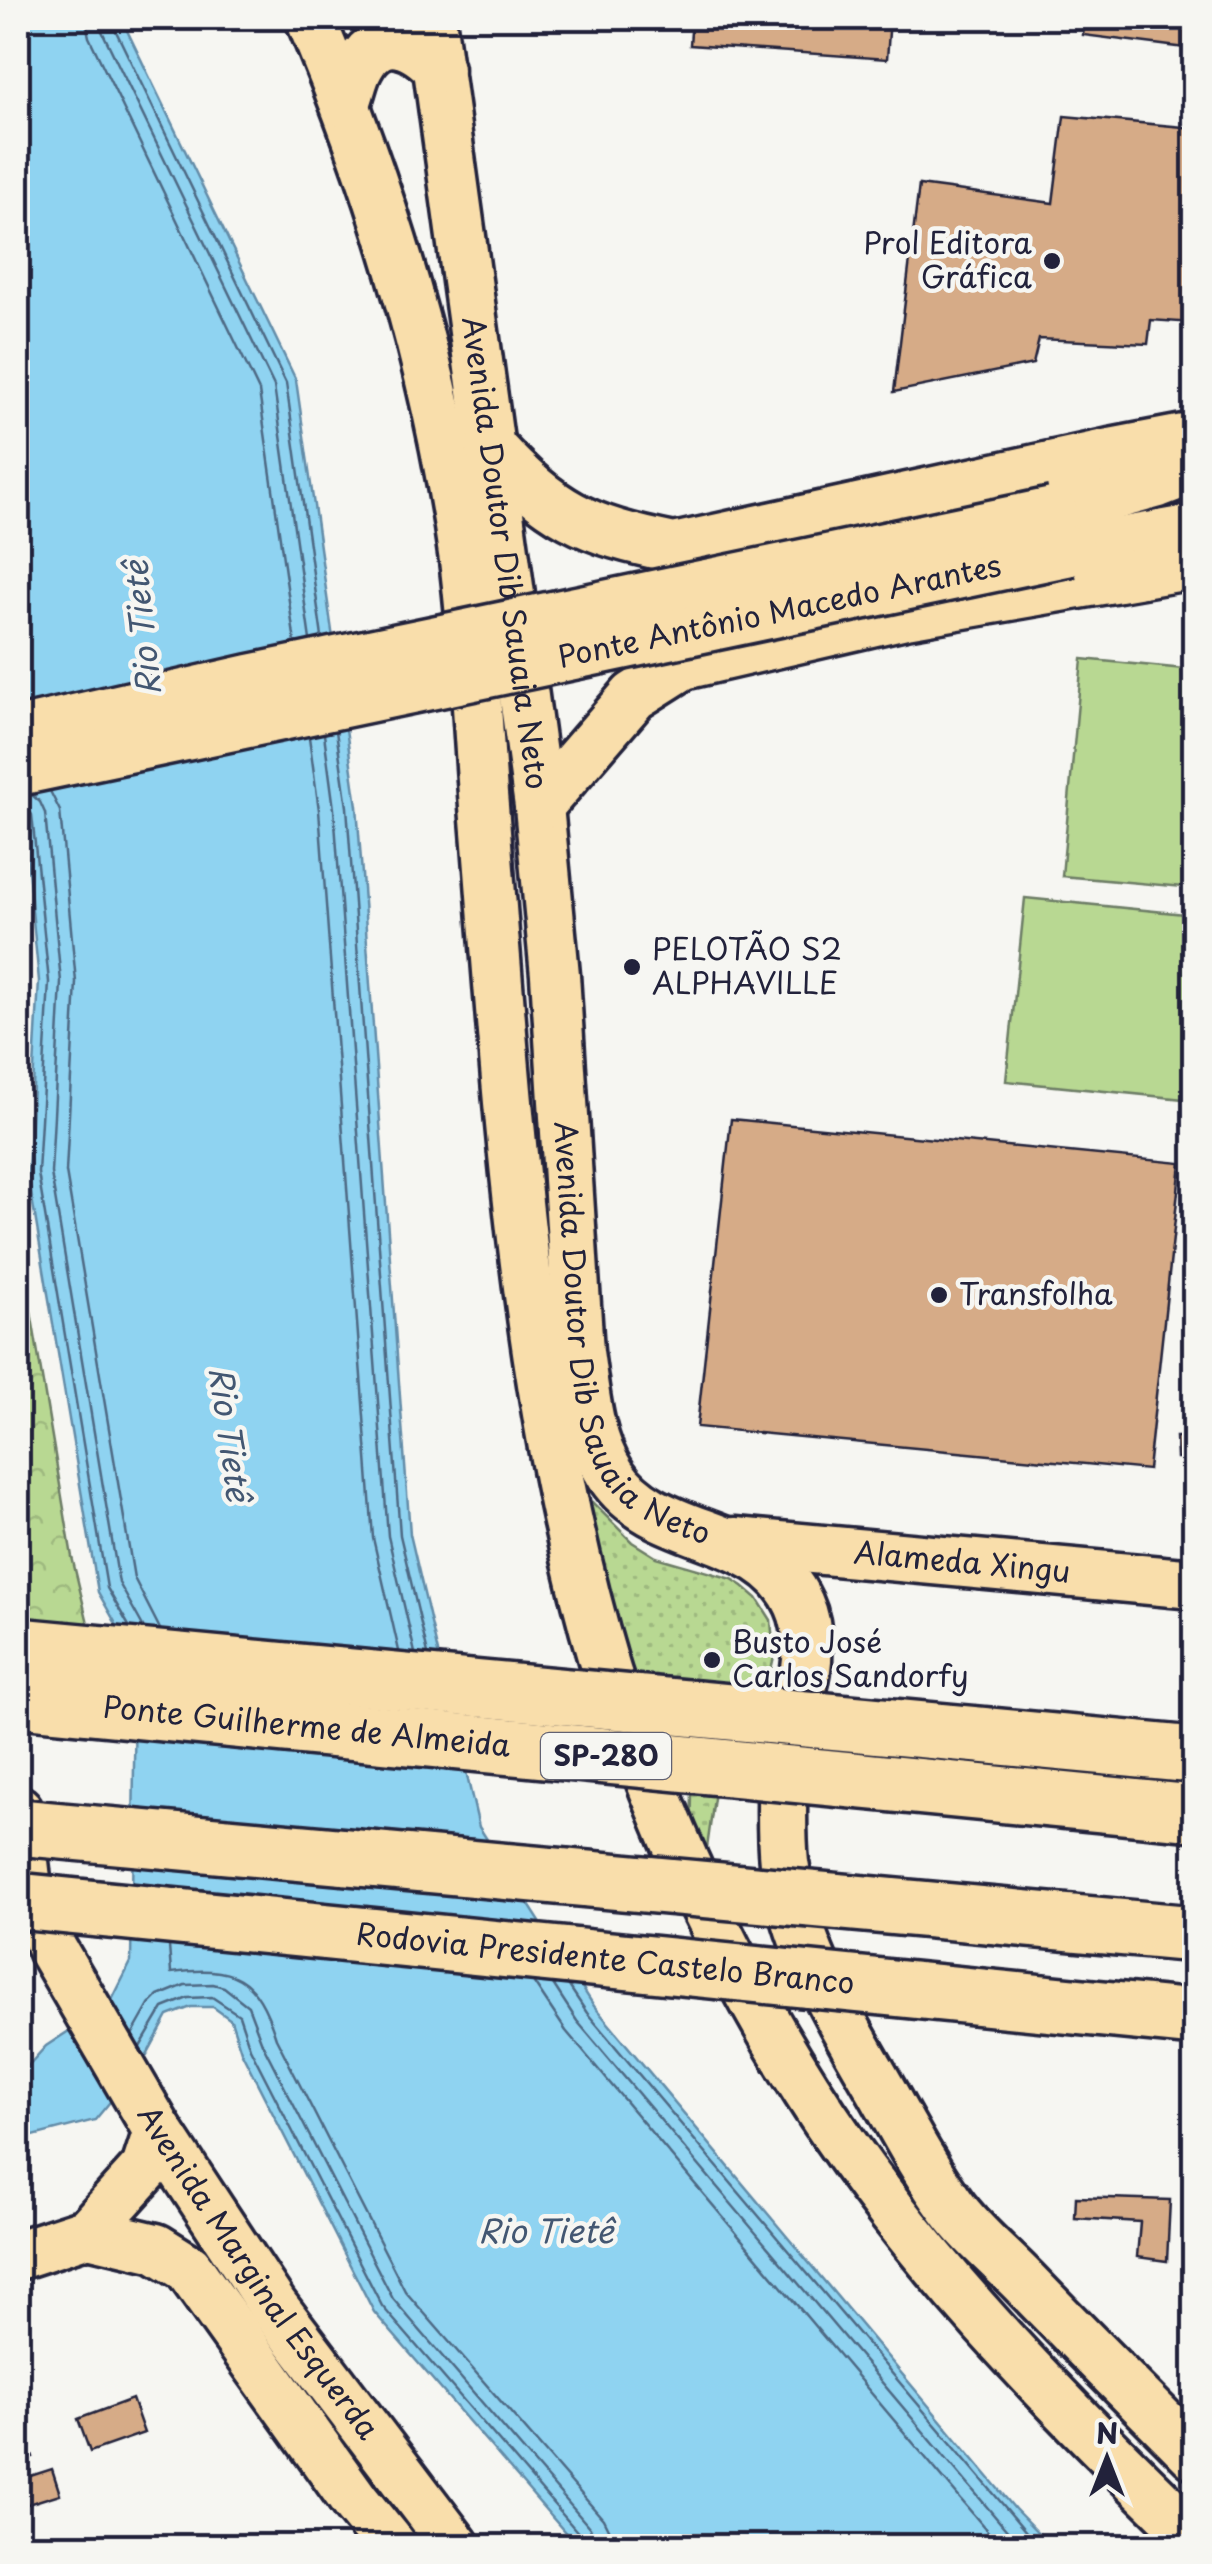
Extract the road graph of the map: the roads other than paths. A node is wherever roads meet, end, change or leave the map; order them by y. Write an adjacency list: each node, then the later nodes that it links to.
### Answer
1 (310, 18): 4 (main road, Avenida Doutor Dib Sauaia Neto)
2 (431, 18): 3 (main road, Avenida Doutor Dib Sauaia Neto)
3 (439, 68): 4 (main road); 6 (main road, Avenida Doutor Dib Sauaia Neto)
4 (346, 104): 21 (main road, Avenida Doutor Dib Sauaia Neto)
5 (1194, 438): 10 (main road)
6 (490, 446): 10 (main road); 15 (main road, Avenida Doutor Dib Sauaia Neto)
7 (1194, 469): 9 (main road)
8 (1194, 529): 9 (main road)
9 (1062, 532): 13 (main road, Ponte Antônio Macedo Arantes, bridge); 14 (main road, Ponte Antônio Macedo Arantes, bridge)
10 (674, 548): 12 (main road)
11 (1194, 564): 12 (main road)
12 (683, 665): 15 (main road)
13 (18, 732)
14 (18, 771)
15 (539, 806): 16 (main road, Avenida Doutor Dib Sauaia Neto)
16 (728, 1542): 17 (main road, Alameda Xingu); 20 (main road, Avenida Doutor Dib Sauaia Neto)
17 (1194, 1584)
18 (18, 1646): 22 (highway, bridge)
19 (18, 1699): 24 (highway, Ponte Guilherme de Almeida / SP-280, bridge)
20 (788, 1719): 21 (main road); 32 (main road, Avenida Doutor Dib Sauaia Neto)
21 (627, 1720): 33 (main road)
22 (1194, 1756)
23 (18, 1810): 29 (main road, Avenida Marginal Esquerda)
24 (1194, 1813)
25 (18, 1827): 27 (highway, bridge)
26 (18, 1901): 28 (highway, Rodovia Presidente Castelo Branco, bridge)
27 (1194, 1934)
28 (1194, 2018)
29 (153, 2123): 30 (main road); 35 (main road, Avenida Marginal Esquerda)
30 (88, 2232): 31 (main road); 34 (main road, Avenida Marginal Esquerda)
31 (18, 2255)
32 (1194, 2454)
33 (1194, 2536)
34 (392, 2546)
35 (455, 2546)

